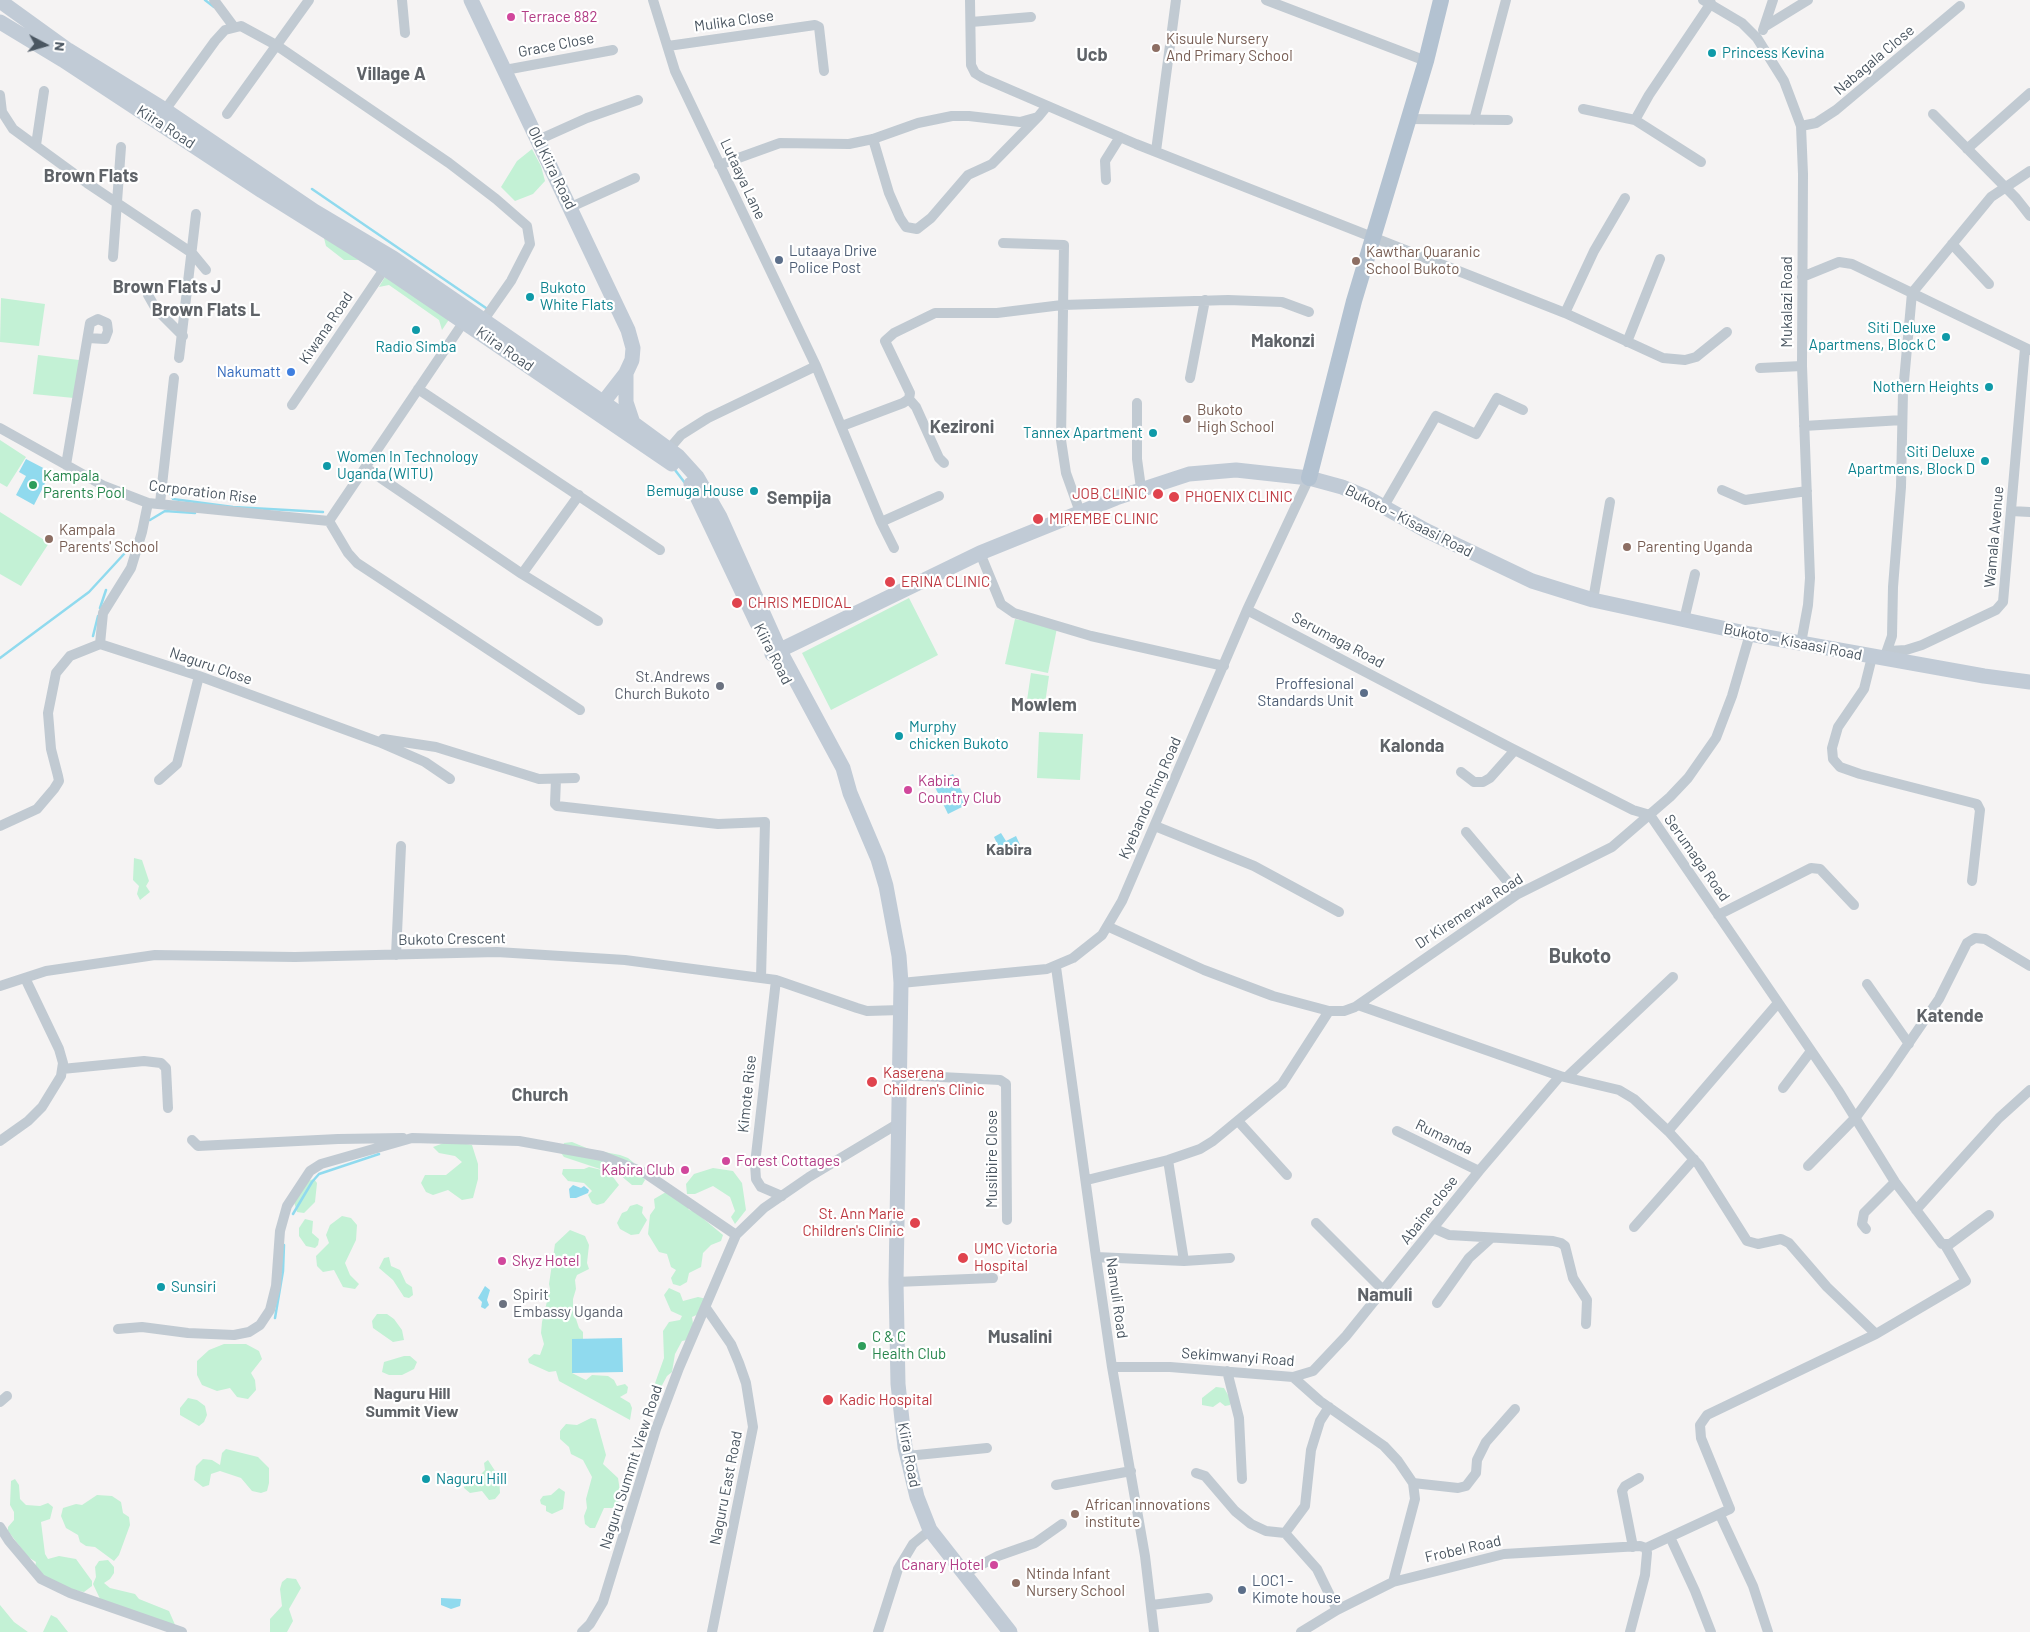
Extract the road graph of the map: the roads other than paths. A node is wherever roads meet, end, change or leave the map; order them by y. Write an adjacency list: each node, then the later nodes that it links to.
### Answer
1 (214, 0): 19 (street)
2 (309, 0): 23 (street)
3 (402, 0): 21 (street)
4 (471, 0): 27 (main road, Old Kiira Road)
5 (653, 0): 24 (street, Lutaaya Lane)
6 (970, 0): 18 (street)
7 (1176, 0): 50 (street)
8 (1266, 0): 26 (street)
9 (1441, 0): 26 (main road)
10 (1506, 0): 40 (street)
11 (1773, 0): 20 (street)
12 (1808, 0): 20 (street)
13 (0, 1): 35 (main road, Kiira Road)
14 (1707, 2): 22 (street, Mukalazi Road); 42 (street)
15 (1960, 6): 43 (street, Nabagala Close)
16 (1031, 17): 18 (street)
17 (0, 22): 68 (main road, Kiira Road)
18 (971, 22): 33 (street)
19 (234, 27): 23 (street); 35 (street)
20 (1764, 27): 22 (street)
21 (405, 33)
22 (1758, 38): 43 (street, Mukalazi Road)
23 (276, 45): 36 (street); 78 (street)
24 (668, 46): 28 (street, Mulika Close); 52 (street, Lutaaya Lane)
25 (613, 50): 27 (street, Grace Close)
26 (1426, 61): 39 (main road)
27 (505, 70): 46 (main road, Old Kiira Road)
28 (824, 72)
29 (44, 91): 47 (street)
30 (2030, 93): 49 (street)
31 (0, 95): 47 (street)
32 (638, 100): 46 (street)
33 (1047, 106): 38 (street); 44 (street)
34 (1583, 109): 42 (street)
35 (165, 110): 78 (main road, Kiira Road)
36 (227, 114)
37 (1933, 114): 49 (street)
38 (1038, 117): 45 (street); 45 (street)
39 (1408, 119): 40 (street); 62 (main road)
40 (1474, 120): 41 (street)
41 (1508, 120)
42 (1635, 120): 51 (street)
43 (1801, 126): 70 (street, Mukalazi Road)
44 (1120, 137): 50 (street); 55 (street)
45 (874, 139): 52 (street)
46 (538, 140): 59 (main road, Old Kiira Road)
47 (36, 145): 58 (street)
48 (121, 147): 58 (street)
49 (1967, 149): 56 (street)
50 (1156, 151): 62 (street)
51 (1701, 162)
52 (719, 165): 86 (street, Lutaaya Lane)
53 (2030, 171): 56 (street)
54 (635, 178): 59 (street)
55 (1106, 180)
56 (2005, 189): 61 (street); 64 (street)
57 (1625, 198): 77 (street)
58 (117, 203): 65 (street); 66 (street)
59 (571, 207): 82 (main road, Old Kiira Road)
60 (196, 214): 65 (street)
61 (2030, 216)
62 (1374, 236): 77 (street); 107 (main road)
63 (1003, 242): 75 (street)
64 (1952, 244): 71 (street); 72 (street)
65 (192, 253): 69 (street); 80 (street)
66 (113, 257)
67 (1660, 260): 83 (street)
68 (385, 268): 78 (main road, Kiira Road); 95 (street, Kiwana Road)
69 (206, 270)
70 (1802, 277): 72 (street, Wamala Avenue); 87 (street, Mukalazi Road)
71 (1990, 284)
72 (1912, 292): 84 (street, Wamala Avenue); 98 (street)
73 (148, 295): 80 (street)
74 (1205, 300): 75 (street); 76 (street); 91 (street)
75 (1062, 305): 93 (street); 118 (street)
76 (1309, 312)
77 (1566, 313): 83 (street)
78 (473, 318): 92 (street); 96 (main road, Kiira Road)
79 (1727, 332): 83 (street)
80 (183, 336): 85 (street)
81 (88, 338): 105 (street)
82 (630, 338): 89 (main road, Old Kiira Road); 96 (main road)
83 (1627, 342)
84 (2028, 349): 117 (street, Wamala Avenue)
85 (179, 358)
86 (816, 366): 100 (street, Lutaaya Lane); 103 (street)
87 (1802, 366): 88 (street); 101 (street, Mukalazi Road)
88 (1760, 368)
89 (626, 373): 96 (main road, Old Kiira Road); 99 (main road)
90 (174, 378): 115 (street)
91 (1190, 378)
92 (418, 390): 106 (street); 111 (street)
93 (909, 399): 100 (street); 104 (street)
94 (1137, 403): 108 (street)
95 (292, 405)
96 (596, 405): 99 (main road, Kiira Road); 134 (main road, Kiira Road)
97 (1523, 410): 116 (street)
98 (1902, 420): 101 (street); 135 (street)
99 (633, 423): 103 (main road, Kiira Road)
100 (842, 426): 121 (street, Lutaaya Lane)
101 (1804, 426): 110 (street, Mukalazi Road)
102 (0, 428): 105 (street, Corporation Rise)
103 (669, 449): 134 (main road, Kiira Road)
104 (944, 463)
105 (66, 465): 114 (street, Corporation Rise)
106 (366, 468): 120 (street); 125 (street)
107 (1309, 478): 108 (main road, Bukoto - Kisaasi Road); 116 (main road, Bukoto - Kisaasi Road); 128 (street, Kyebando Ring Road)
108 (1141, 488): 118 (main road, Bukoto - Kisaasi Road)
109 (1722, 490): 110 (street)
110 (1808, 491): 132 (street, Mukalazi Road)
111 (579, 495): 123 (street); 125 (street)
112 (939, 496): 121 (street)
113 (1610, 502): 127 (street)
114 (148, 503): 115 (street, Corporation Rise); 133 (street)
115 (160, 503): 120 (street, Corporation Rise)
116 (1384, 506): 127 (main road, Bukoto - Kisaasi Road)
117 (2011, 511): 119 (street); 135 (street, Wamala Avenue)
118 (1080, 512): 124 (main road, Bukoto - Kisaasi Road)
119 (2030, 512)
120 (329, 521): 139 (street)
121 (881, 522): 122 (street, Lutaaya Lane)
122 (894, 548)
123 (660, 550)
124 (980, 553): 134 (main road, Bukoto - Kisaasi Road); 136 (street)
125 (522, 574): 130 (street)
126 (1695, 574): 129 (street)
127 (1593, 600): 129 (main road, Bukoto - Kisaasi Road)
128 (1247, 610): 136 (street, Kyebando Ring Road); 141 (street, Serumaga Road)
129 (1684, 620): 131 (main road, Bukoto - Kisaasi Road)
130 (598, 622)
131 (1750, 634): 132 (main road, Bukoto - Kisaasi Road); 147 (street, Dr Kiremerwa Road)
132 (1801, 643): 135 (main road, Bukoto - Kisaasi Road)
133 (100, 644): 137 (street, Naguru Close); 148 (street)
134 (776, 652): 167 (main road, Kiira Road)
135 (1882, 655): 138 (main road, Bukoto - Kisaasi Road); 152 (street)
136 (1224, 666): 149 (street, Kyebando Ring Road)
137 (200, 676): 140 (street, Naguru Close); 146 (street)
138 (2030, 682)
139 (580, 710)
140 (367, 737): 144 (street, Naguru Close); 145 (street)
141 (1515, 750): 142 (street); 147 (street, Serumaga Road)
142 (1461, 772)
143 (575, 778): 145 (street)
144 (450, 779)
145 (556, 779): 163 (street)
146 (159, 780)
147 (1650, 815): 153 (street, Dr Kiremerwa Road); 156 (street, Serumaga Road)
148 (0, 826)
149 (1155, 826): 155 (street); 157 (street, Kyebando Ring Road)
150 (1466, 832): 153 (street)
151 (400, 846): 158 (street)
152 (1972, 881)
153 (1518, 894): 169 (street, Dr Kiremerwa Road)
154 (1854, 905): 156 (street)
155 (1339, 912)
156 (1718, 915): 168 (street, Serumaga Road)
157 (1109, 927): 160 (street, Kyebando Ring Road); 171 (street)
158 (396, 955): 162 (street, Bukoto Crescent); 163 (street, Bukoto Crescent)
159 (2030, 966): 172 (street)
160 (1056, 967): 167 (street, Kyebando Ring Road); 193 (street, Namuli Road)
161 (1673, 977): 176 (street)
162 (26, 978): 166 (street, Bukoto Crescent); 174 (street)
163 (761, 978): 164 (street, Bukoto Crescent)
164 (776, 980): 170 (street, Bukoto Crescent); 195 (street, Kimote Rise)
165 (1866, 984): 172 (street)
166 (0, 986)
167 (901, 989): 170 (main road, Kiira Road)
168 (1778, 1003): 173 (street, Serumaga Road); 184 (street)
169 (1358, 1005): 171 (street); 176 (street)
170 (902, 1010): 175 (main road, Kiira Road)
171 (1329, 1011): 181 (street)
172 (1909, 1044): 180 (street)
173 (1811, 1051): 177 (street); 180 (street, Serumaga Road)
174 (62, 1069): 179 (street); 187 (street)
175 (901, 1072): 182 (main road, Kiira Road); 198 (street, Musiibire Close)
176 (1564, 1077): 184 (street); 191 (street, Abaine close); 201 (street)
177 (1783, 1088)
178 (2030, 1090): 196 (street)
179 (168, 1108)
180 (1856, 1118): 190 (street); 194 (street, Serumaga Road)
181 (1238, 1121): 189 (street); 192 (street)
182 (899, 1123): 195 (street); 210 (main road, Kiira Road)
183 (1397, 1131): 191 (street, Rumanda)
184 (1668, 1132): 188 (street)
185 (412, 1138): 186 (street); 203 (street); 215 (street)
186 (192, 1140)
187 (0, 1141)
188 (1694, 1159): 200 (street); 216 (street)
189 (1168, 1160): 193 (street); 208 (street)
190 (1808, 1166)
191 (1479, 1171): 201 (street, Abaine close)
192 (1287, 1175)
193 (1087, 1180): 206 (street, Namuli Road)
194 (1894, 1182): 196 (street, Serumaga Road); 202 (street)
195 (782, 1196): 203 (street)
196 (1916, 1210): 205 (street, Serumaga Road)
197 (1989, 1215): 205 (street)
198 (1007, 1220)
199 (1316, 1223): 211 (street)
200 (1634, 1227)
201 (1433, 1228): 204 (street); 211 (street, Abaine close)
202 (1866, 1229)
203 (736, 1235): 213 (street)
204 (1490, 1239): 212 (street); 214 (street)
205 (1945, 1245): 216 (street, Serumaga Road)
206 (1096, 1257): 208 (street); 217 (street, Namuli Road)
207 (1230, 1258): 208 (street)
208 (1184, 1261)
209 (993, 1278): 210 (street)
210 (896, 1282): 223 (main road, Kiira Road)
211 (1384, 1290): 219 (street, Sekimwanyi Road)
212 (1437, 1303)
213 (706, 1308): 245 (street, Naguru Summit View Road); 246 (street, Naguru East Road)
214 (1586, 1324)
215 (118, 1329)
216 (1876, 1334): 230 (street)
217 (1112, 1367): 218 (street, Sekimwanyi Road); 224 (street, Namuli Road)
218 (1227, 1371): 219 (street, Sekimwanyi Road); 227 (street)
219 (1293, 1377): 220 (street)
220 (1324, 1404): 228 (street); 234 (street)
221 (1515, 1409): 228 (street)
222 (987, 1448): 223 (street)
223 (907, 1456): 233 (main road, Kiira Road)
224 (1131, 1471): 229 (street); 241 (street, Namuli Road)
225 (1196, 1473): 234 (street)
226 (1639, 1478): 236 (street)
227 (1242, 1479)
228 (1413, 1483): 239 (street)
229 (1056, 1485)
230 (1720, 1515): 235 (street); 253 (street)
231 (1062, 1524): 238 (street)
232 (0, 1527): 244 (street)
233 (930, 1530): 238 (main road, Kiira Road); 243 (street)
234 (1285, 1534): 242 (street)
235 (1670, 1538): 237 (street); 252 (street)
236 (1633, 1546): 237 (street, Frobel Road); 239 (street, Frobel Road)
237 (1646, 1548): 251 (street)
238 (963, 1574): 248 (main road, Kiira Road)
239 (1393, 1582): 242 (street, Frobel Road)
240 (1208, 1598): 241 (street)
241 (1152, 1605): 249 (street, Namuli Road)
242 (1337, 1610): 250 (street, Frobel Road)
243 (879, 1628): 247 (street)
244 (182, 1632)
245 (582, 1632)
246 (712, 1632)
247 (888, 1632)
248 (1010, 1632)
249 (1154, 1632)
250 (1301, 1632)
251 (1630, 1632)
252 (1711, 1632)
253 (1768, 1632)

